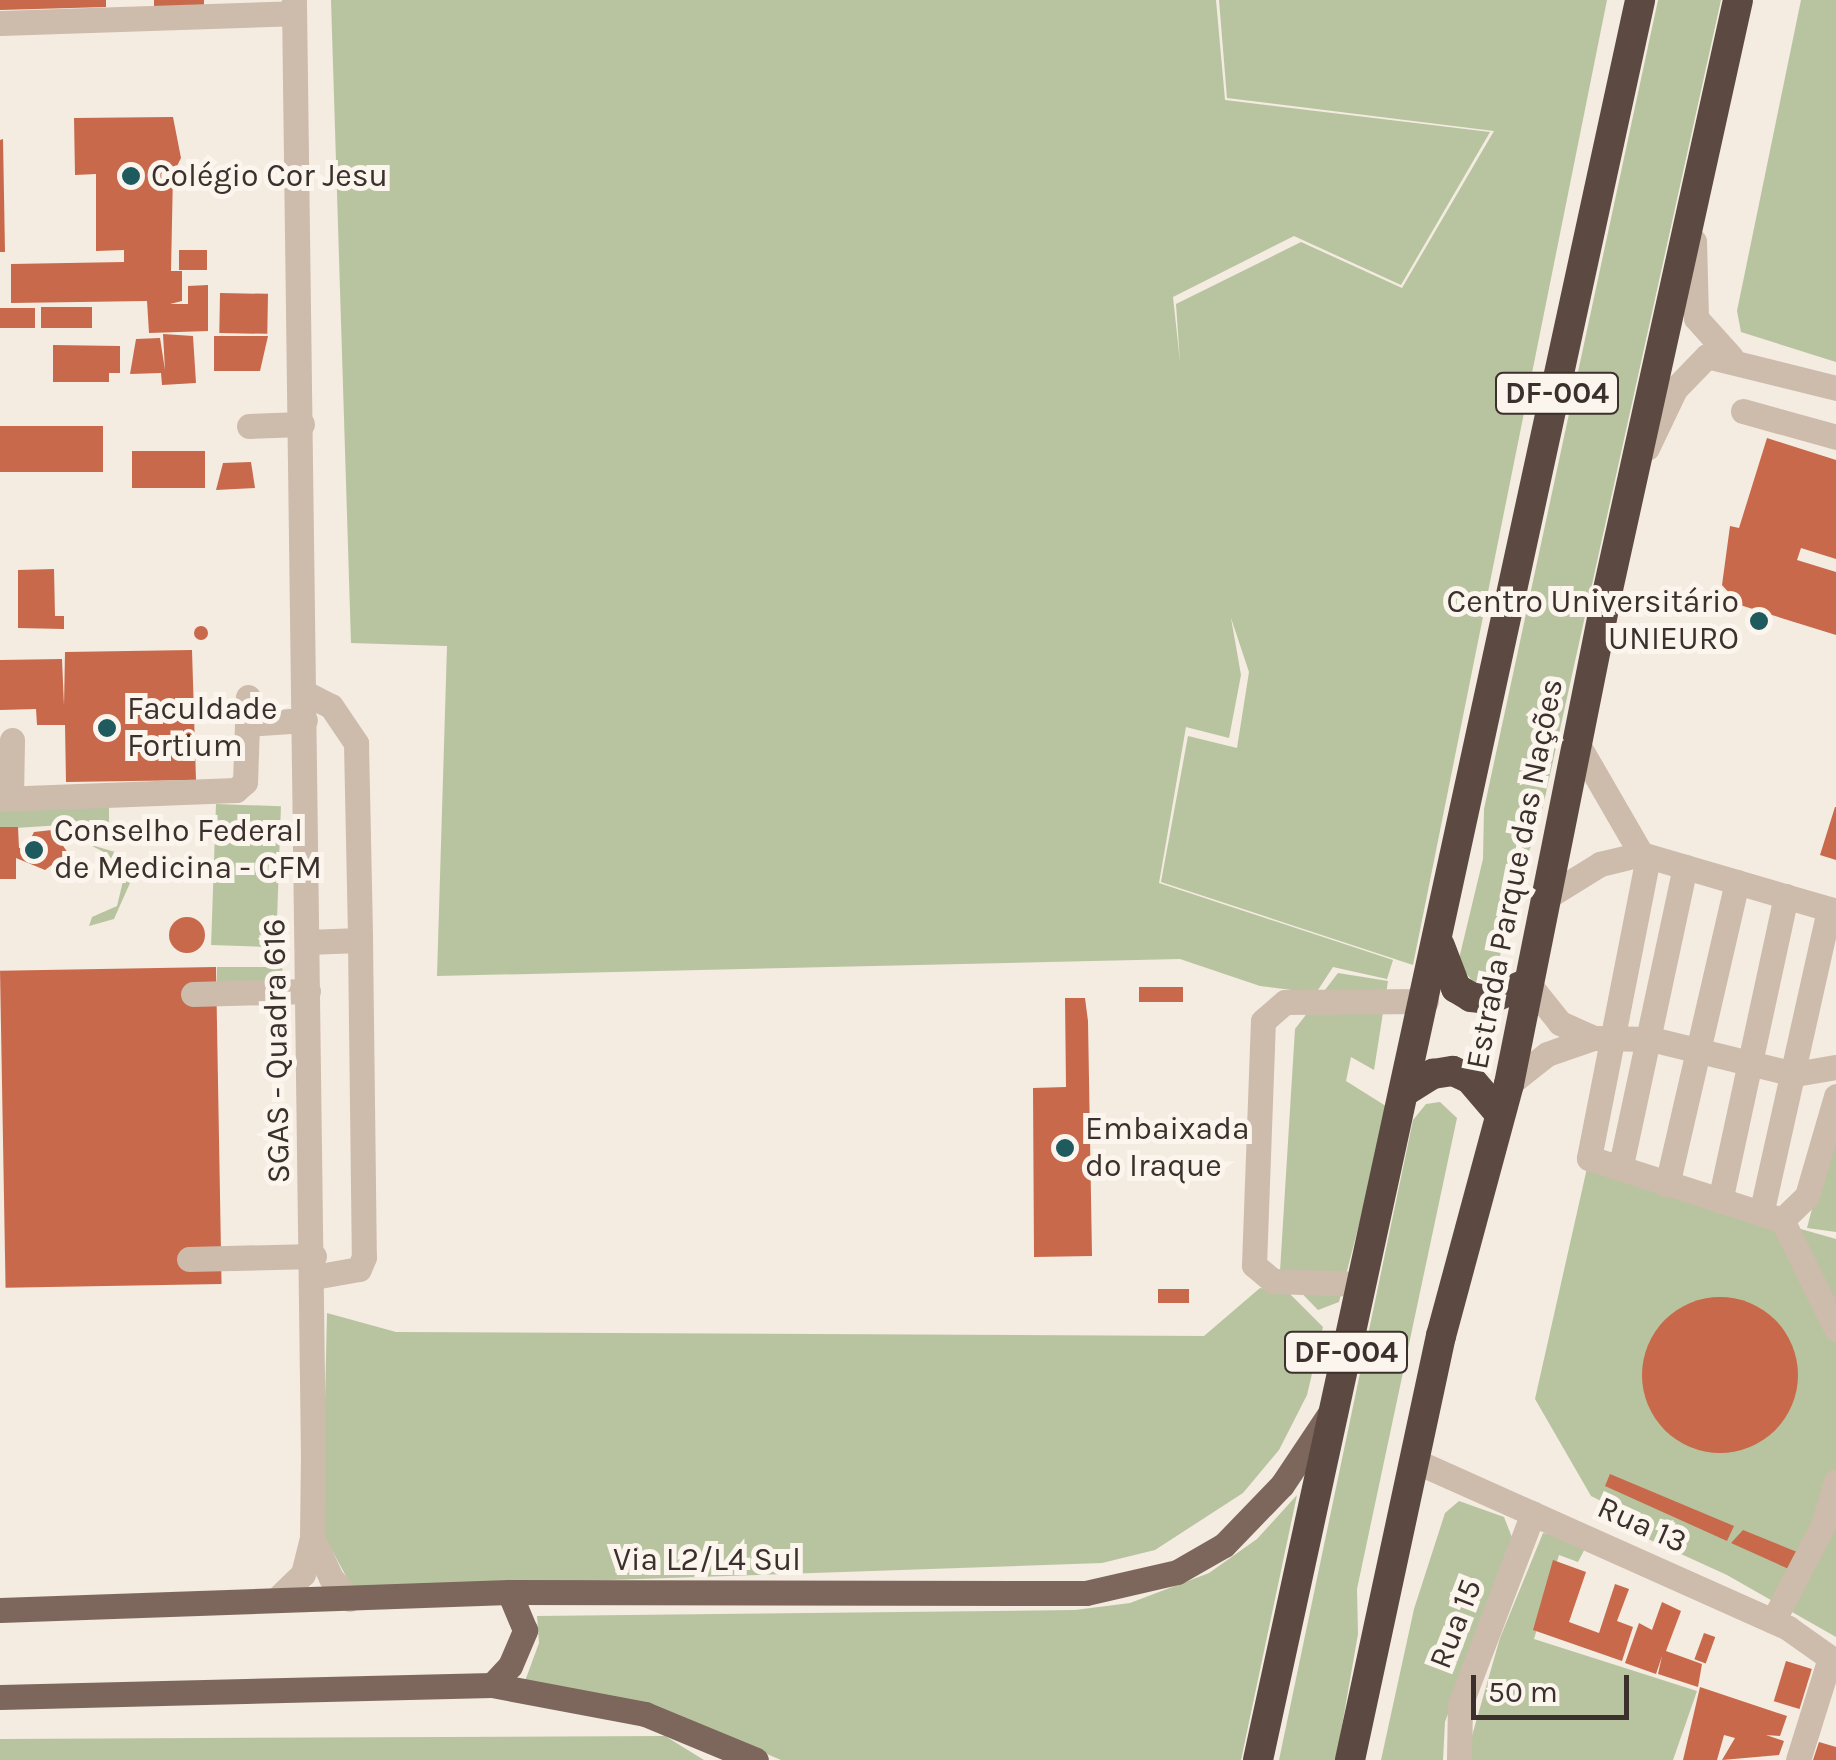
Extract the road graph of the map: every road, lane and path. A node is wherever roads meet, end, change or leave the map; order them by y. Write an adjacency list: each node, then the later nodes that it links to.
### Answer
1 (1640, 0): 28 (highway, Estrada Parque das Nações / DF-004)
2 (1738, 0): 5 (highway, Estrada Parque das Nações / DF-004)
3 (294, 7): 4 (street); 9 (street, SGAS - Quadra 616)
4 (0, 23)
5 (1695, 208): 6 (street); 12 (highway, Estrada Parque das Nações / DF-004)
6 (1731, 357): 7 (street); 12 (street)
7 (1836, 388)
8 (1742, 411): 11 (street)
9 (302, 424): 10 (street); 13 (street, SGAS - Quadra 616)
10 (249, 426)
11 (1836, 437)
12 (1638, 466): 18 (highway, Estrada Parque das Nações / DF-004)
13 (305, 694): 15 (street, SGAS - Quadra 616); 26 (street)
14 (248, 697): 16 (street)
15 (305, 720): 16 (street); 27 (street, SGAS - Quadra 616)
16 (247, 724): 19 (street)
17 (12, 740): 19 (street)
18 (1577, 743): 20 (street); 24 (highway, Estrada Parque das Nações / DF-004)
19 (6, 799)
20 (1645, 856): 21 (street); 24 (street); 33 (street)
21 (1686, 867): 22 (street); 34 (street)
22 (1737, 882): 23 (street); 35 (street)
23 (1786, 896): 25 (street); 36 (street)
24 (1545, 898): 29 (highway, Estrada Parque das Nações / DF-004)
25 (1832, 910): 38 (street)
26 (360, 940): 27 (street); 48 (street)
27 (307, 942): 30 (street, SGAS - Quadra 616)
28 (1440, 946): 29 (highway); 32 (highway, Estrada Parque das Nações / DF-004)
29 (1528, 983): 33 (street); 39 (highway, Estrada Parque das Nações / DF-004)
30 (308, 992): 31 (street); 48 (street, SGAS - Quadra 616)
31 (193, 994)
32 (1426, 1002): 40 (highway, Estrada Parque das Nações / DF-004); 49 (street)
33 (1603, 1038): 34 (street); 39 (street); 43 (street)
34 (1651, 1040): 35 (street); 43 (street)
35 (1697, 1050): 36 (street); 44 (street)
36 (1749, 1063): 38 (street); 45 (street)
37 (1836, 1067): 38 (street)
38 (1795, 1074): 46 (street)
39 (1509, 1084): 42 (highway, Estrada Parque das Nações / DF-004)
40 (1407, 1090): 42 (highway); 49 (highway, Estrada Parque das Nações / DF-004)
41 (1836, 1096): 46 (street)
42 (1500, 1114): 52 (highway, Estrada Parque das Nações / DF-004)
43 (1621, 1165): 44 (street)
44 (1667, 1185): 45 (street)
45 (1720, 1201): 46 (street)
46 (1772, 1217): 50 (street)
47 (189, 1258): 48 (street)
48 (314, 1266): 55 (street, SGAS - Quadra 616)
49 (1361, 1284): 51 (highway, Estrada Parque das Nações / DF-004)
50 (1836, 1329)
51 (1335, 1404): 56 (main road, Via L2/L4 Sul); 65 (highway, Estrada Parque das Nações / DF-004)
52 (1415, 1461): 54 (street, Rua 13); 66 (highway, Estrada Parque das Nações / DF-004)
53 (1835, 1491): 60 (street)
54 (1533, 1513): 60 (street, Rua 13); 67 (street, Rua 15)
55 (312, 1537): 57 (street, SGAS - Quadra 616); 58 (street, SGAS - Quadra 616)
56 (509, 1592): 58 (main road, Via L2/L4 Sul); 62 (main road)
57 (279, 1596): 58 (main road, Via L2/L4 Sul); 59 (main road, Via L2/L4 Sul)
58 (350, 1599)
59 (0, 1610)
60 (1773, 1621): 61 (street, Rua 13)
61 (1833, 1660): 68 (street)
62 (492, 1685): 63 (main road); 64 (main road)
63 (0, 1697)
64 (756, 1760)
65 (1258, 1760)
66 (1350, 1760)
67 (1459, 1760)
68 (1798, 1760)

